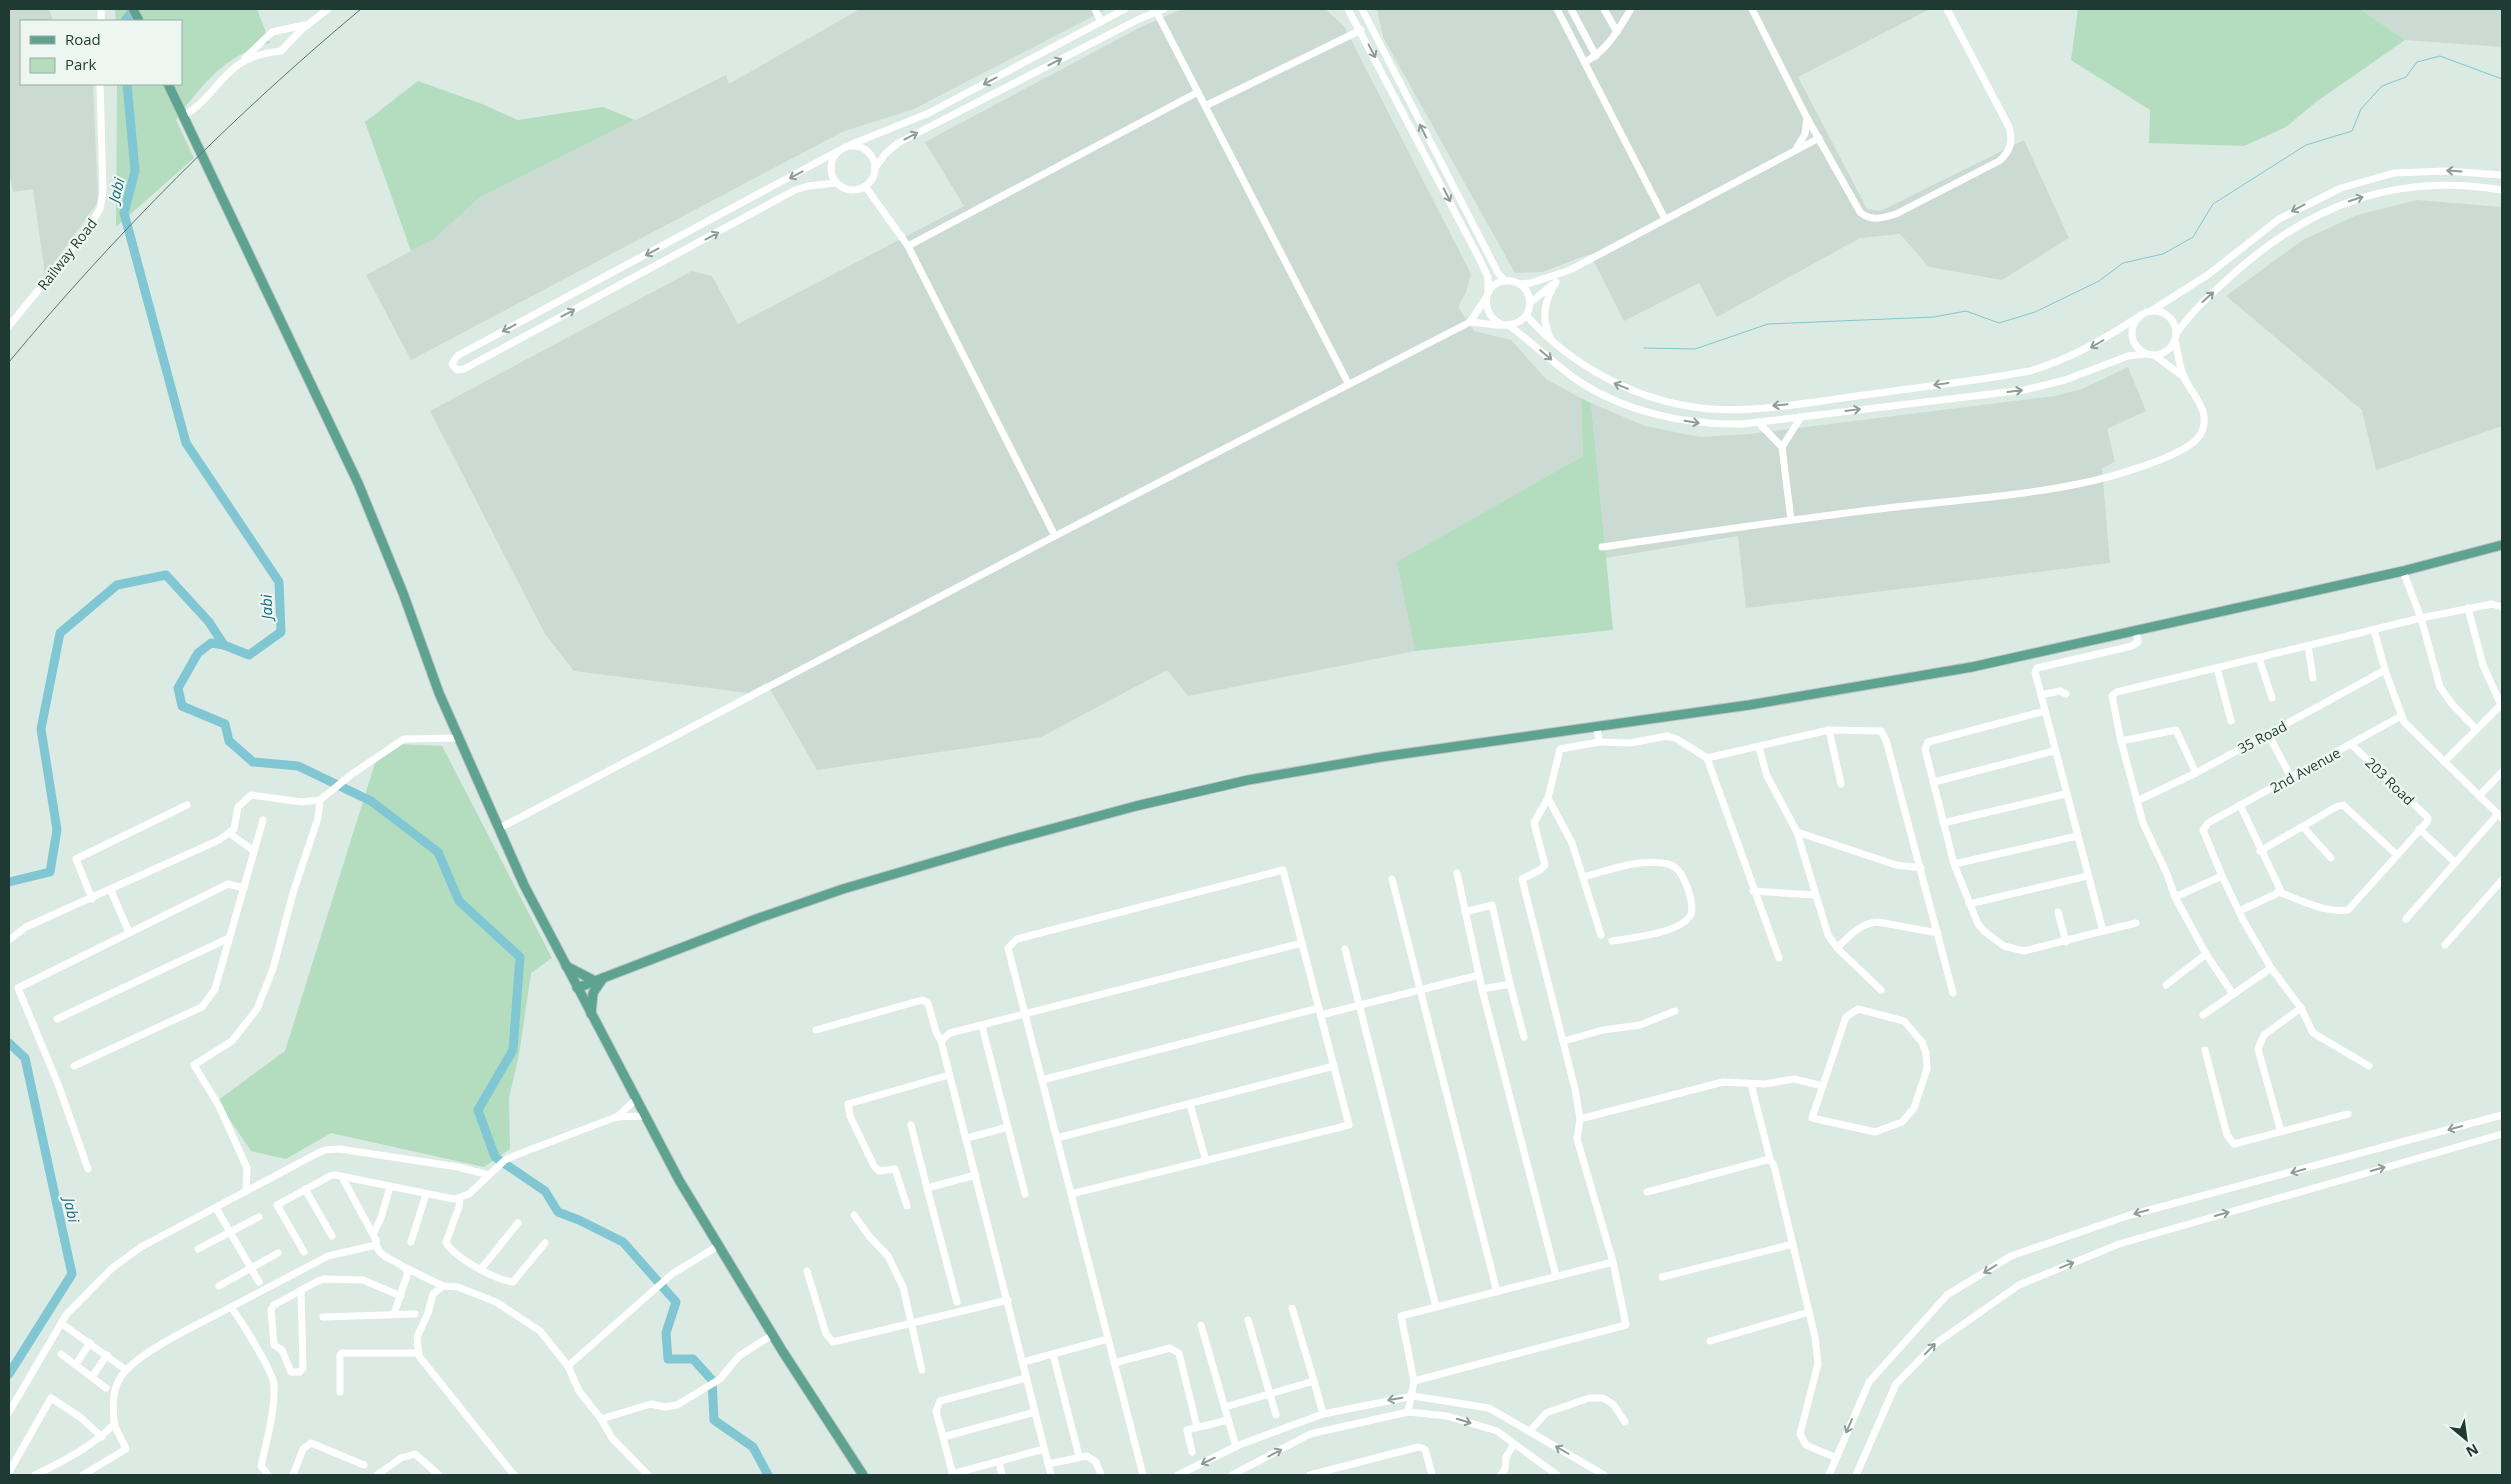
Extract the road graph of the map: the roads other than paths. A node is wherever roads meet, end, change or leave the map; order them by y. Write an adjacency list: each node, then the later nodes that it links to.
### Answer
1 (328, 9): 14 (street)
2 (1095, 9): 15 (street)
3 (1125, 9): 15 (street)
4 (1164, 9): 13 (street)
5 (1348, 9): 16 (street)
6 (1362, 9): 39 (street, one-way to 6)
7 (1557, 9): 20 (street)
8 (1571, 9): 18 (street)
9 (1604, 9): 17 (street)
10 (1631, 9): 17 (street)
11 (1752, 9): 26 (street)
12 (1947, 9): 27 (street)
13 (1156, 11): 23 (street); 31 (street, one-way to 13)
14 (312, 21): 19 (street); 19 (street)
15 (1101, 22): 28 (street, one-way to 28)
16 (1361, 30): 24 (street); 42 (street, one-way to 42)
17 (1617, 32): 18 (street)
18 (1596, 56): 20 (street)
19 (241, 62): 25 (street)
20 (1585, 62): 36 (street)
21 (100, 85): 49 (street, Railway Road)
22 (168, 85): 25 (main road)
23 (1198, 92): 24 (street); 37 (street)
24 (1206, 106): 54 (street)
25 (184, 116): 85 (main road)
26 (1807, 118): 27 (street); 29 (street)
27 (1819, 138): 29 (street)
28 (846, 147): 30 (street); 31 (street)
29 (1796, 149): 36 (street)
30 (838, 151): 33 (street); 33 (street, one-way to 33)
31 (875, 168): 34 (street)
32 (2502, 175): 44 (street, one-way to 44)
33 (836, 183): 34 (street)
34 (865, 186): 37 (street)
35 (2502, 190): 50 (street, one-way to 35)
36 (1665, 220): 38 (street)
37 (908, 246): 59 (street)
38 (1570, 270): 40 (street); 41 (street)
39 (1505, 280): 41 (street); 42 (street)
40 (1556, 282): 43 (street); 51 (street)
41 (1520, 284): 43 (street)
42 (1487, 295): 47 (street); 48 (street)
43 (1530, 303): 45 (street)
44 (2151, 311): 46 (street); 50 (street)
45 (1526, 316): 48 (street); 51 (street)
46 (2138, 317): 51 (street, one-way to 51); 52 (street)
47 (1470, 322): 48 (street); 54 (street)
48 (1504, 324): 56 (street, one-way to 56)
49 (9, 326)
50 (2175, 337): 52 (street); 53 (street)
51 (1551, 341)
52 (2150, 355): 53 (street); 55 (street, one-way to 52)
53 (2184, 377): 58 (street)
54 (1348, 384): 59 (street)
55 (1801, 417): 56 (street); 57 (street)
56 (1758, 422): 57 (street)
57 (1782, 447): 58 (street)
58 (1791, 520): 61 (street)
59 (1055, 536): 109 (street)
60 (2502, 544): 62 (main road)
61 (1602, 547)
62 (2403, 571): 65 (street); 66 (main road)
63 (2502, 607): 64 (street)
64 (2468, 608): 65 (street); 75 (street)
65 (2421, 618): 67 (street); 82 (street)
66 (2136, 630): 74 (street); 81 (main road)
67 (2374, 630): 68 (street); 71 (street)
68 (2308, 646): 69 (street); 72 (street)
69 (2259, 658): 70 (street); 76 (street)
70 (2218, 668): 80 (street); 86 (street)
71 (2385, 670): 79 (street); 84 (street, 35 Road)
72 (2313, 678)
73 (2066, 694): 74 (street)
74 (2041, 695): 78 (street)
75 (2499, 695): 77 (street)
76 (2272, 698)
77 (2502, 706): 82 (street)
78 (2045, 711): 90 (street); 96 (street)
79 (2401, 716): 88 (street, 2nd Avenue); 92 (street)
80 (2231, 721)
81 (1597, 726): 87 (street); 157 (main road)
82 (2476, 729): 92 (street)
83 (1829, 730): 89 (street); 97 (street); 120 (street)
84 (2268, 734): 94 (street, 35 Road); 95 (street)
85 (457, 738): 101 (street); 109 (main road)
86 (2121, 741): 94 (street); 102 (street)
87 (1599, 742): 91 (street); 100 (street)
88 (2352, 744): 95 (street, 2nd Avenue); 110 (street, 203 Road)
89 (1759, 746): 91 (street); 111 (street)
90 (2054, 751): 96 (street); 98 (street)
91 (1707, 758): 129 (street)
92 (2444, 762): 99 (street)
93 (2502, 772): 99 (street)
94 (2196, 773): 102 (street, 35 Road)
95 (2291, 777): 104 (street, 2nd Avenue)
96 (1934, 782): 107 (street)
97 (1842, 784)
98 (2065, 794): 107 (street); 113 (street)
99 (2480, 796): 105 (street)
100 (1548, 798): 124 (street); 178 (street)
101 (322, 799): 112 (street); 209 (street)
102 (2137, 801): 132 (street)
103 (187, 805): 133 (street)
104 (2240, 805): 115 (street); 123 (street, 2nd Avenue)
105 (2500, 816): 118 (street)
106 (263, 820): 114 (street)
107 (1943, 823): 119 (street)
108 (2303, 827): 115 (street); 116 (street); 117 (street)
109 (498, 829): 154 (main road)
110 (2420, 829): 116 (street); 118 (street)
111 (1797, 832): 120 (street); 131 (street)
112 (229, 833): 114 (street); 128 (street)
113 (2077, 836): 119 (street); 122 (street)
114 (254, 851): 127 (street)
115 (2260, 851): 130 (street)
116 (2396, 854): 130 (street)
117 (2331, 858)
118 (2455, 862): 138 (street)
119 (1954, 864): 134 (street)
120 (1920, 868): 142 (street)
121 (1457, 873): 136 (street)
122 (2087, 876): 134 (street); 140 (street)
123 (2222, 876): 132 (street); 135 (street)
124 (1583, 877): 143 (street); 146 (street)
125 (1392, 879): 161 (street)
126 (2502, 880): 149 (street)
127 (244, 888): 141 (street); 144 (street)
128 (111, 891): 133 (street); 141 (street)
129 (1753, 891): 131 (street); 153 (street)
130 (2279, 892): 135 (street)
131 (1814, 895): 151 (street)
132 (2175, 897): 152 (street)
133 (92, 899): 145 (street)
134 (1969, 904): 147 (street)
135 (2239, 911): 155 (street)
136 (1466, 912): 156 (street); 158 (street)
137 (2058, 912): 147 (street)
138 (2406, 919)
139 (2136, 923): 140 (street)
140 (2102, 931): 147 (street)
141 (129, 932): 202 (street)
142 (1938, 933): 151 (street); 164 (street)
143 (1600, 935)
144 (229, 938): 173 (street); 180 (street)
145 (9, 940)
146 (1612, 941)
147 (2066, 942)
148 (1302, 943): 169 (street); 170 (street); 170 (street)
149 (2444, 945)
150 (1345, 948): 166 (street)
151 (1837, 948): 163 (street)
152 (2206, 954): 159 (street); 165 (street)
153 (1778, 958)
154 (564, 964): 157 (main road); 160 (main road)
155 (2271, 968): 165 (street); 167 (street)
156 (1479, 975): 161 (street); 162 (street)
157 (599, 979): 160 (main road); 172 (main road)
158 (1510, 984): 162 (street); 176 (street)
159 (2166, 985)
160 (577, 988): 172 (main road)
161 (1420, 990): 166 (street); 242 (street)
162 (1482, 990): 236 (street)
163 (1881, 990)
164 (1953, 993)
165 (2234, 994): 171 (street)
166 (1360, 1005): 169 (street); 246 (street)
167 (2301, 1008): 182 (street); 196 (street)
168 (1675, 1011): 178 (street)
169 (1320, 1012): 181 (street); 184 (street)
170 (1026, 1015): 174 (street); 184 (street)
171 (2203, 1015)
172 (592, 1016): 187 (main road)
173 (57, 1019)
174 (982, 1026): 177 (street); 195 (street)
175 (816, 1030): 177 (street)
176 (1524, 1038)
177 (941, 1041): 183 (street)
178 (1564, 1041): 193 (street)
179 (2205, 1050): 196 (street)
180 (74, 1066)
181 (1334, 1066): 188 (street); 201 (street)
182 (2369, 1066)
183 (949, 1076): 198 (street); 215 (street)
184 (1042, 1080): 199 (street)
185 (1750, 1084): 186 (street); 193 (street); 200 (street)
186 (1824, 1086): 186 (street)
187 (635, 1100): 191 (main road); 192 (street)
188 (1190, 1104): 199 (street); 201 (street)
189 (2348, 1114): 196 (street)
190 (2502, 1115): 298 (street, one-way to 298)
191 (644, 1116): 192 (street); 227 (main road)
192 (616, 1117): 203 (street)
193 (1580, 1119): 231 (street)
194 (911, 1125): 207 (street)
195 (1008, 1127): 198 (street); 212 (street)
196 (2281, 1132)
197 (2502, 1134): 325 (street, one-way to 197)
198 (967, 1138): 204 (street)
199 (1057, 1138): 213 (street)
200 (1770, 1159): 210 (street); 225 (street)
201 (1206, 1161): 213 (street)
202 (88, 1169)
203 (492, 1172): 209 (street); 214 (street)
204 (976, 1175): 207 (street); 244 (street)
205 (342, 1177): 206 (street); 208 (street); 221 (street)
206 (390, 1187): 211 (street); 221 (street)
207 (927, 1188): 245 (street)
208 (305, 1189): 222 (street); 229 (street)
209 (246, 1191): 216 (street)
210 (1647, 1192)
211 (426, 1194): 214 (street); 223 (street)
212 (1025, 1194)
213 (1071, 1194): 258 (street)
214 (460, 1198): 234 (street)
215 (906, 1206)
216 (216, 1208): 220 (street); 254 (street)
217 (854, 1215): 255 (street)
218 (259, 1217): 220 (street)
219 (518, 1223): 234 (street)
220 (230, 1232): 228 (street); 232 (street)
221 (373, 1234): 226 (street)
222 (332, 1236)
223 (410, 1242)
224 (545, 1243): 234 (street)
225 (1793, 1244): 237 (street); 249 (street)
226 (376, 1245): 233 (street); 247 (street)
227 (718, 1246): 257 (main road); 268 (street)
228 (198, 1249)
229 (304, 1252)
230 (278, 1253): 232 (street)
231 (1613, 1262): 236 (street); 274 (street)
232 (250, 1267): 238 (street); 239 (street)
233 (405, 1268): 240 (street); 243 (street)
234 (481, 1269)
235 (807, 1271): 255 (street)
236 (1556, 1276): 242 (street)
237 (1662, 1277)
238 (258, 1282)
239 (219, 1286)
240 (443, 1286): 261 (street); 268 (street)
241 (301, 1290): 241 (street); 243 (street)
242 (1497, 1292): 246 (street)
243 (401, 1296): 250 (street)
244 (1008, 1300): 255 (street); 265 (street)
245 (957, 1302)
246 (1436, 1307): 274 (street)
247 (231, 1308): 269 (street); 306 (street)
248 (1292, 1308): 273 (street)
249 (1809, 1312): 259 (street); 298 (street)
250 (394, 1314): 251 (street); 252 (street)
251 (415, 1314)
252 (323, 1317)
253 (1248, 1320): 277 (street)
254 (61, 1323): 260 (street); 280 (street)
255 (910, 1325): 270 (street)
256 (1201, 1325): 279 (street)
257 (772, 1335): 285 (street); 312 (main road)
258 (1108, 1339): 263 (street); 266 (street)
259 (1710, 1341)
260 (90, 1343): 264 (street); 267 (street)
261 (418, 1353): 276 (street); 310 (street)
262 (61, 1354): 267 (street)
263 (1052, 1354): 265 (street); 297 (street)
264 (107, 1355): 269 (street); 271 (street)
265 (1023, 1362): 272 (street)
266 (1114, 1363): 289 (street); 316 (street)
267 (76, 1364): 271 (street)
268 (568, 1366): 285 (street)
269 (126, 1370): 288 (street)
270 (922, 1370)
271 (92, 1377): 275 (street)
272 (1026, 1378): 281 (street); 292 (street)
273 (1314, 1381): 277 (street); 283 (street)
274 (1414, 1381): 278 (street)
275 (106, 1388)
276 (340, 1392)
277 (1270, 1394): 279 (street); 284 (street)
278 (1413, 1396): 282 (street); 283 (street, one-way to 283); 290 (street)
279 (1225, 1407): 286 (street)
280 (9, 1412)
281 (1035, 1412): 292 (street); 295 (street)
282 (1408, 1412): 293 (street, one-way to 293); 318 (street, one-way to 282)
283 (1323, 1414): 294 (street)
284 (1276, 1415)
285 (601, 1419): 311 (street)
286 (1228, 1420): 289 (street); 294 (street)
287 (1625, 1422): 290 (street)
288 (114, 1424): 291 (street); 305 (street)
289 (1197, 1427): 296 (street)
290 (1530, 1431): 323 (street, one-way to 290)
291 (102, 1437): 302 (street); 304 (street)
292 (943, 1437): 303 (street)
293 (1514, 1444): 321 (street); 322 (street)
294 (1236, 1447): 317 (street, one-way to 317)
295 (1044, 1449): 299 (street); 300 (street)
296 (1192, 1452)
297 (1079, 1456): 300 (street); 315 (street)
298 (1834, 1458): 324 (street)
299 (999, 1462): 303 (street); 313 (street)
300 (1048, 1464): 314 (street)
301 (364, 1465): 307 (street)
302 (9, 1472)
303 (952, 1474)
304 (34, 1475)
305 (83, 1475)
306 (268, 1475)
307 (293, 1475)
308 (377, 1475): 309 (street)
309 (440, 1475)
310 (514, 1475)
311 (648, 1475)
312 (863, 1475)
313 (1002, 1475)
314 (1051, 1475)
315 (1101, 1475)
316 (1143, 1475)
317 (1178, 1475)
318 (1232, 1475)
319 (1310, 1475): 320 (street)
320 (1432, 1475)
321 (1501, 1475)
322 (1557, 1475)
323 (1604, 1475)
324 (1828, 1475)
325 (1856, 1475)

